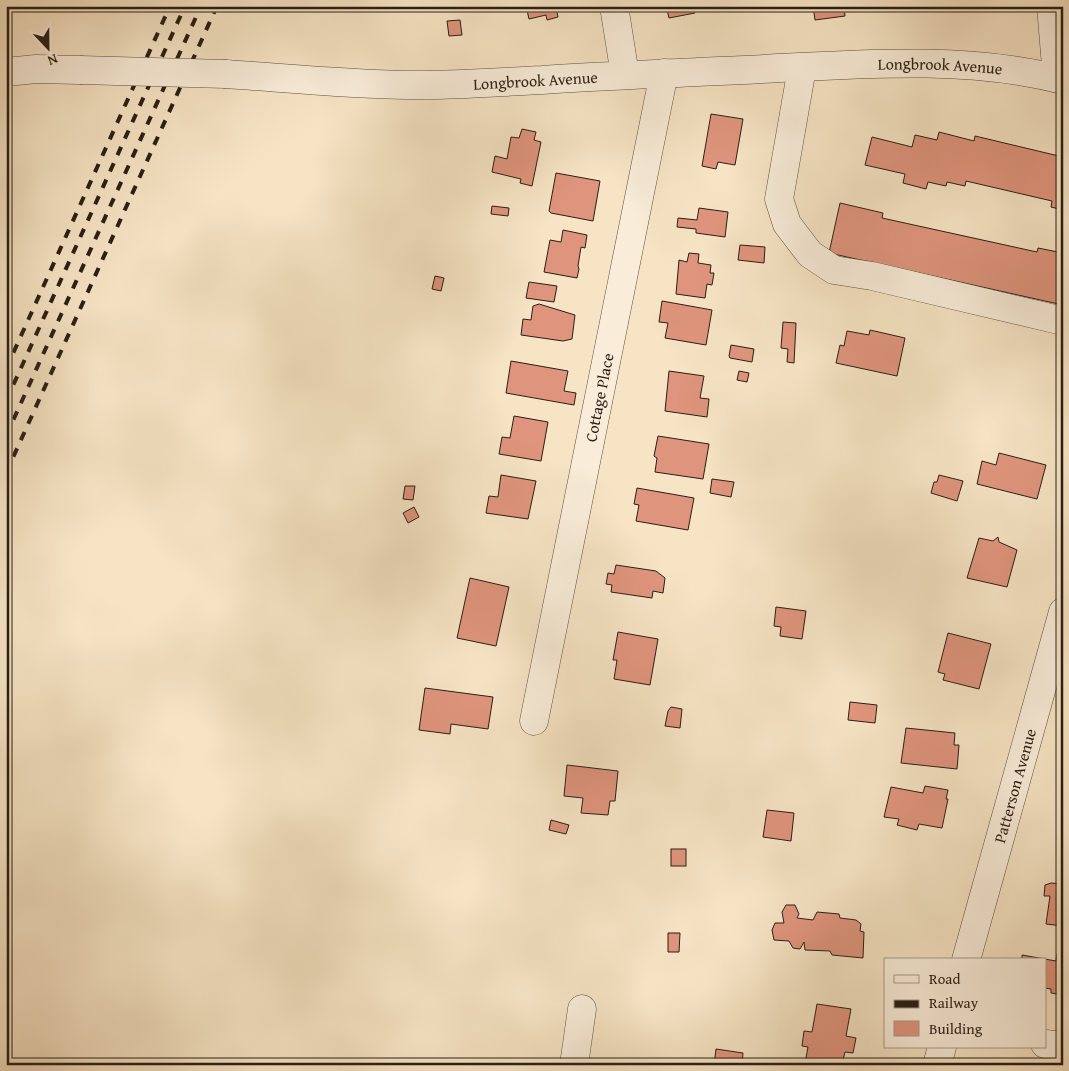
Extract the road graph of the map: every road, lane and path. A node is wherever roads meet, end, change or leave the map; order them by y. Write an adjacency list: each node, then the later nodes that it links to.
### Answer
1 (614, 6): 6 (street)
2 (1051, 6): 7 (street)
3 (802, 68): 5 (street, Longbrook Avenue); 7 (street, Longbrook Avenue); 8 (street)
4 (6, 72): 6 (street, Longbrook Avenue, bridge)
5 (664, 74): 6 (street, Longbrook Avenue); 10 (street, Cottage Place)
6 (625, 75)
7 (1060, 79)
8 (1063, 321)
9 (1063, 612): 11 (street, Patterson Avenue)
10 (534, 722)
11 (967, 958)
12 (582, 1009): 16 (street)
13 (1046, 1044): 14 (street)
14 (1063, 1046)
15 (942, 1048): 17 (street)
16 (574, 1065)
17 (937, 1065)

